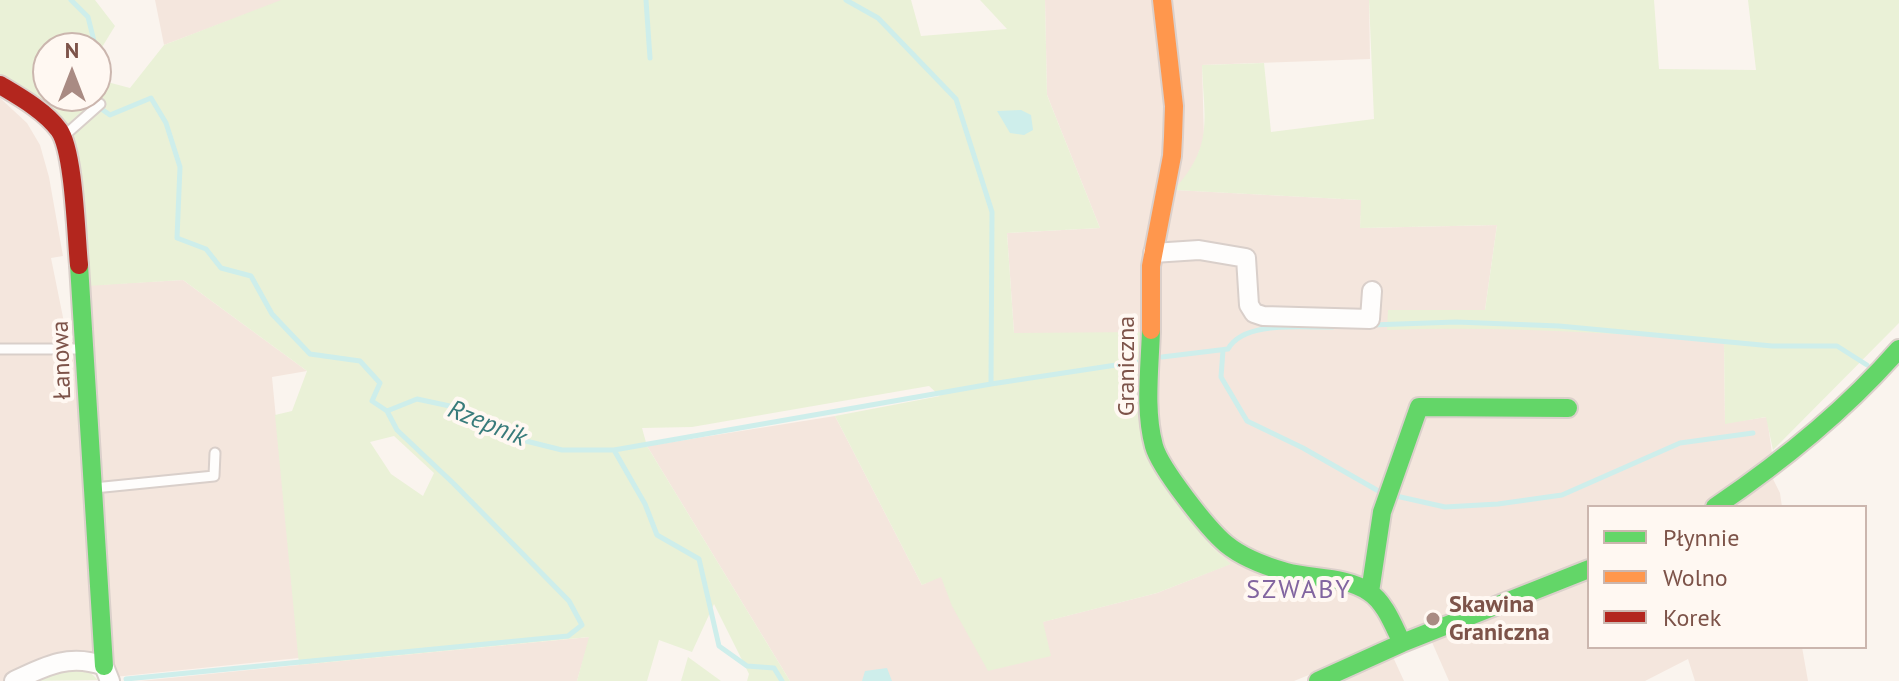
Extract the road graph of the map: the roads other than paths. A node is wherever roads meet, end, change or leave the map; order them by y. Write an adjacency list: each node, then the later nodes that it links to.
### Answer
1 (1162, 0): 5 (street, Graniczna)
2 (0, 85): 4 (street)
3 (91, 112): 4 (lane)
4 (62, 138): 8 (street, Łanowa)
5 (1153, 253): 6 (street); 15 (street, Graniczna)
6 (1372, 291)
7 (0, 349): 8 (lane)
8 (86, 349): 12 (street, Łanowa)
9 (1899, 349): 13 (street)
10 (1568, 408): 15 (street)
11 (215, 453): 12 (lane)
12 (91, 489): 17 (street, Łanowa)
13 (1718, 505)
14 (1587, 570): 16 (street)
15 (1370, 592): 16 (street)
16 (1402, 643): 19 (street)
17 (107, 673): 18 (street, Łanowa)
18 (14, 681)
19 (1318, 681)

